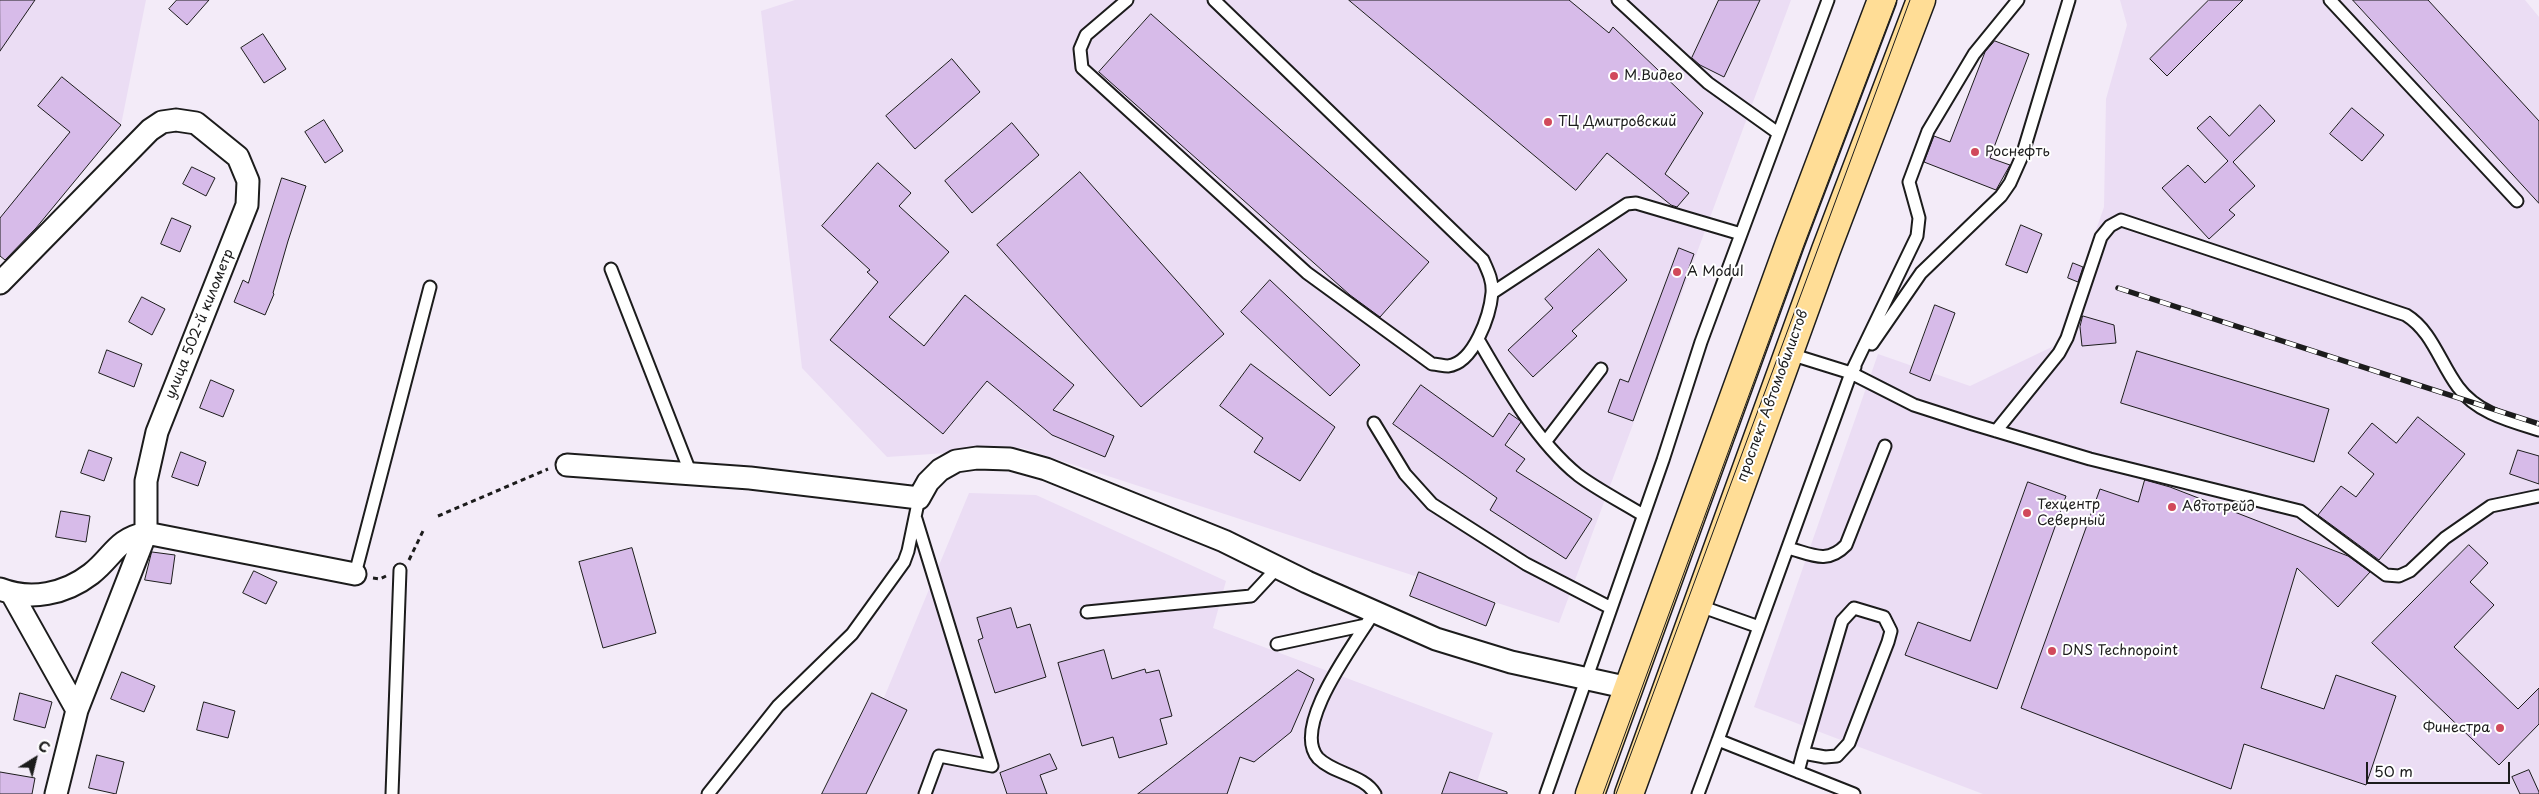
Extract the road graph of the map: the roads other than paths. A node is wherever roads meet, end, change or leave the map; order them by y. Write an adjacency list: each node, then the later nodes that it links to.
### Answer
1 (1126, 0): 17 (lane)
2 (1214, 0): 16 (lane)
3 (1618, 0): 10 (lane)
4 (1828, 0): 10 (lane)
5 (1882, 0): 44 (main road)
6 (1921, 0): 18 (main road, проспект Автомобилистов)
7 (2018, 0): 20 (lane)
8 (2069, 0): 20 (lane)
9 (2330, 0): 11 (lane)
10 (1778, 133): 12 (lane)
11 (2516, 201)
12 (1741, 234): 16 (lane); 30 (lane)
13 (611, 268): 27 (lane)
14 (0, 282): 31 (street, улица 502-й километр)
15 (430, 287): 35 (lane)
16 (1492, 293): 17 (lane)
17 (1478, 341): 24 (lane)
18 (1790, 354): 20 (lane); 37 (main road, проспект Автомобилистов)
19 (1601, 369): 24 (lane)
20 (1851, 373): 23 (lane); 32 (lane)
21 (1374, 423): 38 (lane)
22 (2539, 430): 23 (lane)
23 (1996, 431): 28 (lane)
24 (1546, 441): 30 (lane)
25 (1885, 446): 32 (lane)
26 (567, 465): 27 (street)
27 (691, 474): 29 (street)
28 (2539, 496)
29 (917, 508): 33 (street); 51 (lane); 52 (lane)
30 (1643, 515): 38 (lane)
31 (146, 533): 35 (street); 36 (street); 45 (street, улица 502-й километр)
32 (1788, 548): 41 (lane)
33 (1278, 567): 39 (lane); 40 (street)
34 (400, 570): 50 (lane)
35 (355, 574)
36 (6, 591): 45 (street)
37 (1698, 605): 41 (lane); 56 (main road, проспект Автомобилистов)
38 (1612, 608): 43 (lane)
39 (1087, 612)
40 (1370, 618): 42 (lane); 43 (street); 53 (lane)
41 (1759, 627): 46 (lane)
42 (1277, 644)
43 (1588, 678): 44 (street); 54 (lane)
44 (1629, 688): 55 (main road)
45 (77, 710): 49 (street, улица 502-й километр)
46 (1718, 740): 48 (lane); 57 (lane)
47 (1803, 753): 47 (lane); 48 (lane)
48 (1798, 772): 58 (lane)
49 (56, 794)
50 (392, 794)
51 (708, 794)
52 (925, 794)
53 (1375, 794)
54 (1546, 794)
55 (1590, 794)
56 (1629, 794)
57 (1698, 794)
58 (1854, 794)

